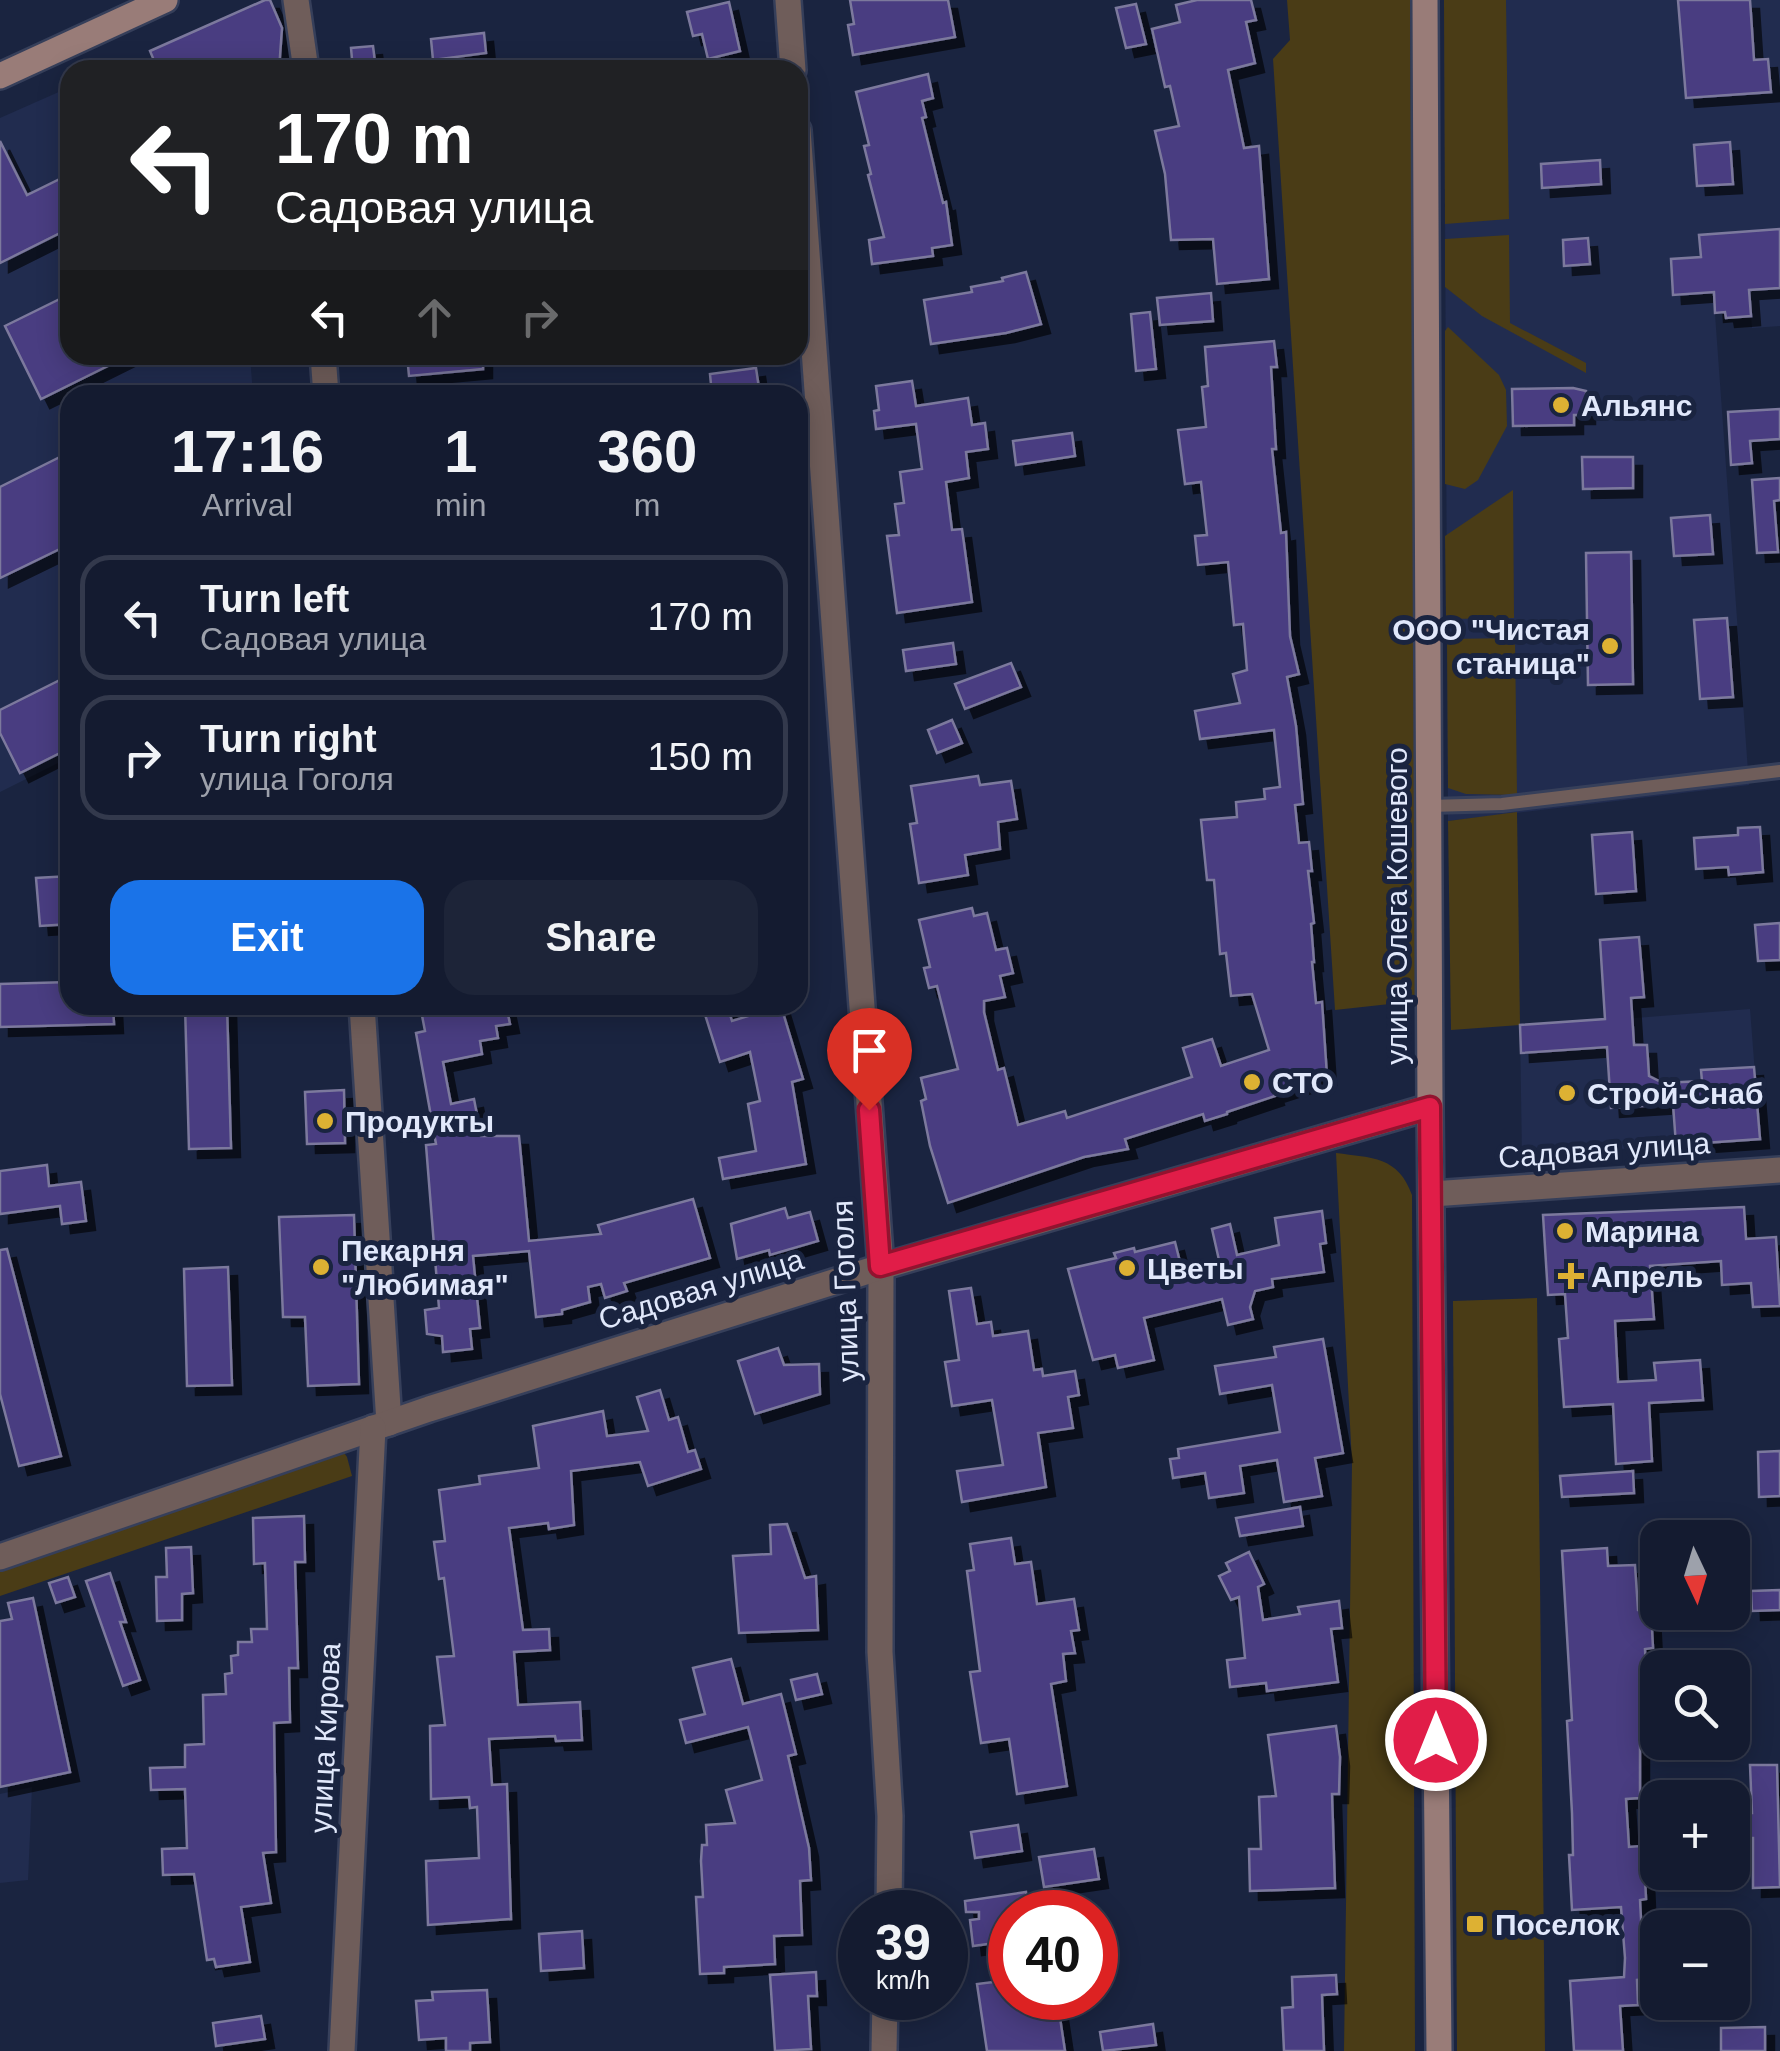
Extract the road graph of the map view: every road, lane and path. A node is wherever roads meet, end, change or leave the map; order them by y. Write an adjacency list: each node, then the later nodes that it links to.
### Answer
1 (165, 0): 7 (street)
2 (296, 0): 5 (street)
3 (788, 0): 6 (street)
4 (1426, 0): 10 (street, улица Олега Кошевого)
5 (305, 60)
6 (792, 60)
7 (0, 76)
8 (808, 269): 15 (street, улица Гоголя)
9 (1780, 771): 10 (lane)
10 (1428, 806): 12 (street, улица Олега Кошевого)
11 (362, 1015): 16 (street, улица Кирова)
12 (1430, 1107): 14 (street, улица Олега Кошевого); 15 (street, Садовая улица)
13 (1780, 1170): 14 (street, Садовая улица)
14 (1432, 1194): 22 (street, улица Олега Кошевого)
15 (880, 1266): 16 (street, Садовая улица); 18 (street, улица Гоголя)
16 (381, 1425): 17 (street, Садовая улица); 20 (street, улица Кирова)
17 (0, 1557)
18 (889, 1890)
19 (885, 2020): 21 (street)
20 (342, 2051)
21 (884, 2051)
22 (1439, 2051)

